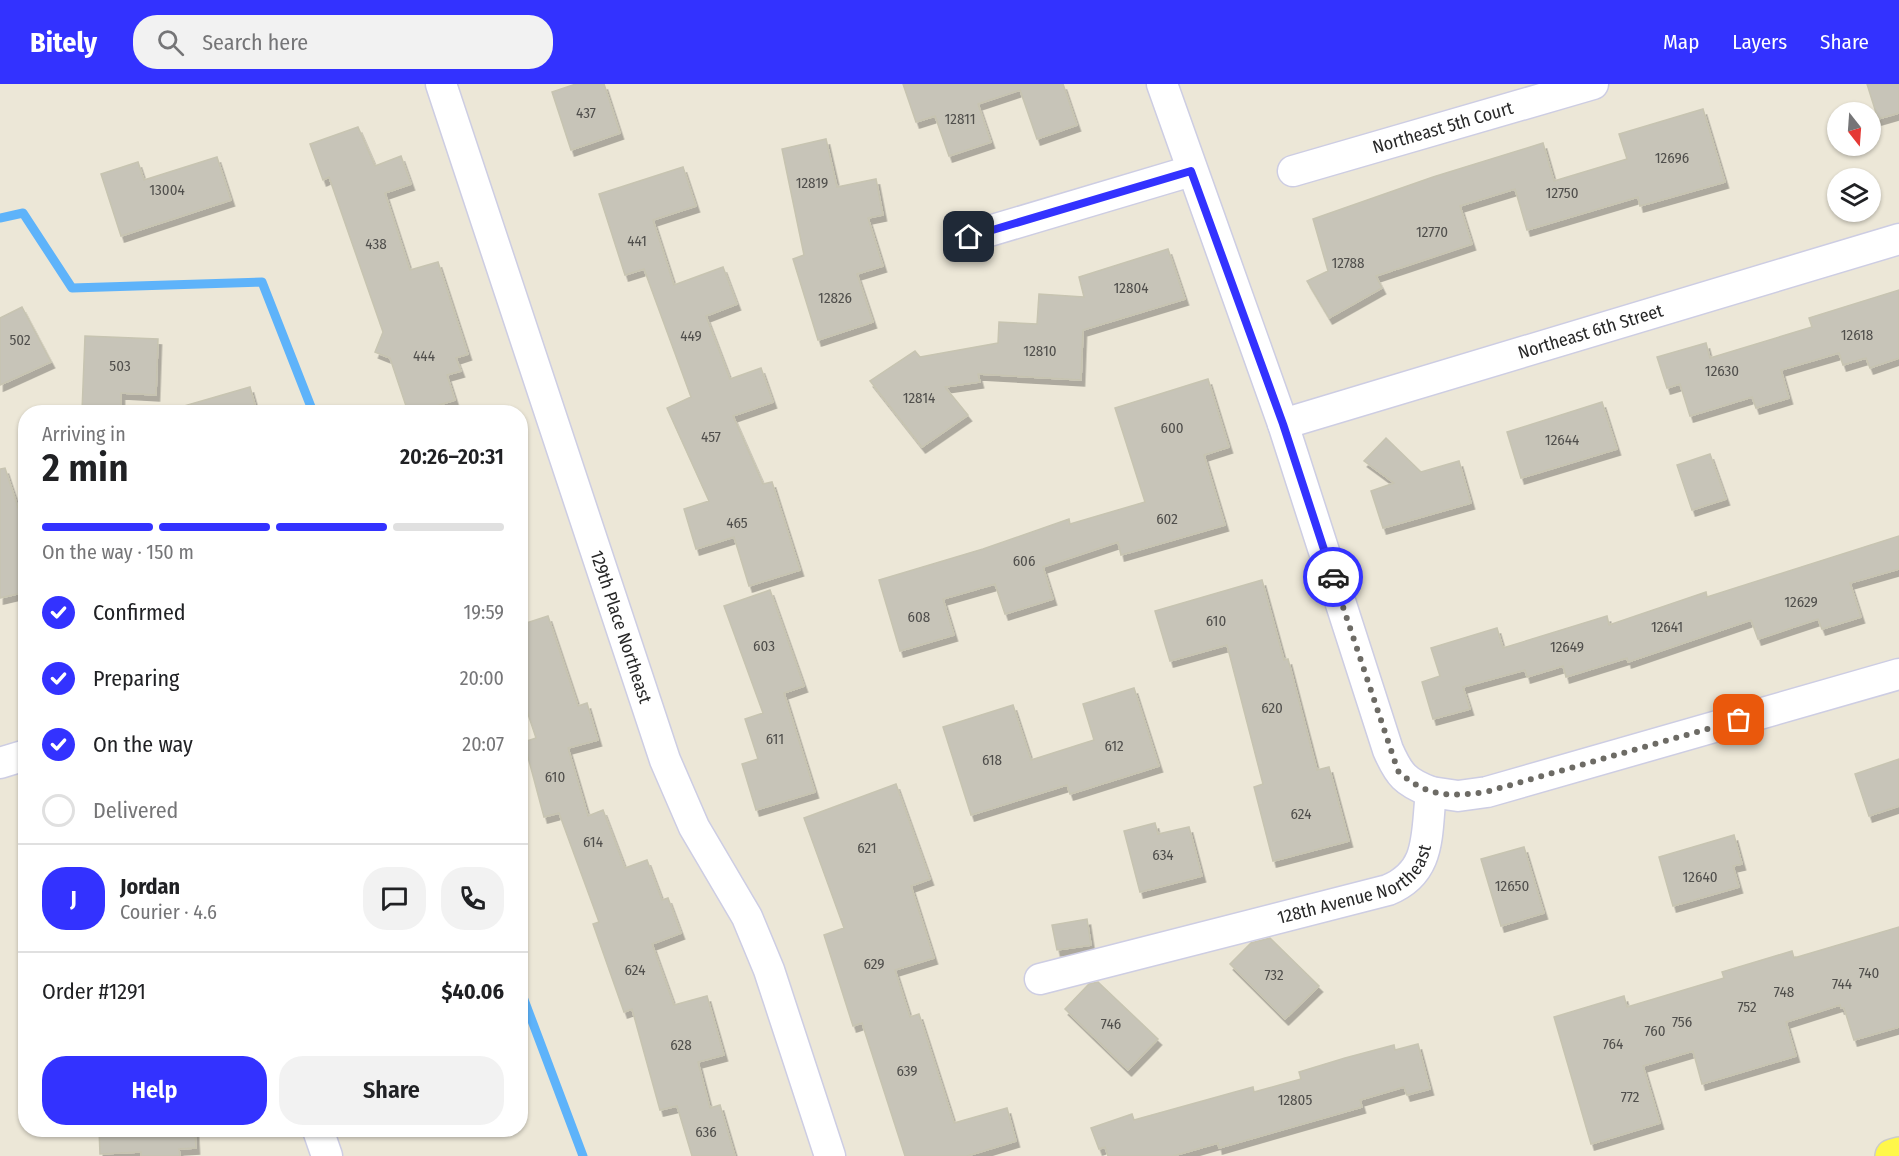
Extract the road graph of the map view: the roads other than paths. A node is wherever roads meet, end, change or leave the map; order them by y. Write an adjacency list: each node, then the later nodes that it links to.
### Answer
1 (441, 84): 17 (street, 129th Place Northeast)
2 (1162, 84): 4 (street)
3 (1593, 84): 5 (street, Northeast 5th Court)
4 (1191, 171): 6 (street); 8 (street)
5 (1293, 171)
6 (969, 237)
7 (1899, 239): 8 (street, Northeast 6th Street)
8 (1283, 424): 12 (street)
9 (1899, 674): 12 (street)
10 (18, 757): 11 (street)
11 (0, 763)
12 (1431, 792): 13 (street, 128th Avenue Northeast)
13 (1040, 979)
14 (320, 1137): 16 (street)
15 (1899, 1154): 18 (main road)
16 (327, 1156)
17 (830, 1156)
18 (1893, 1156)

